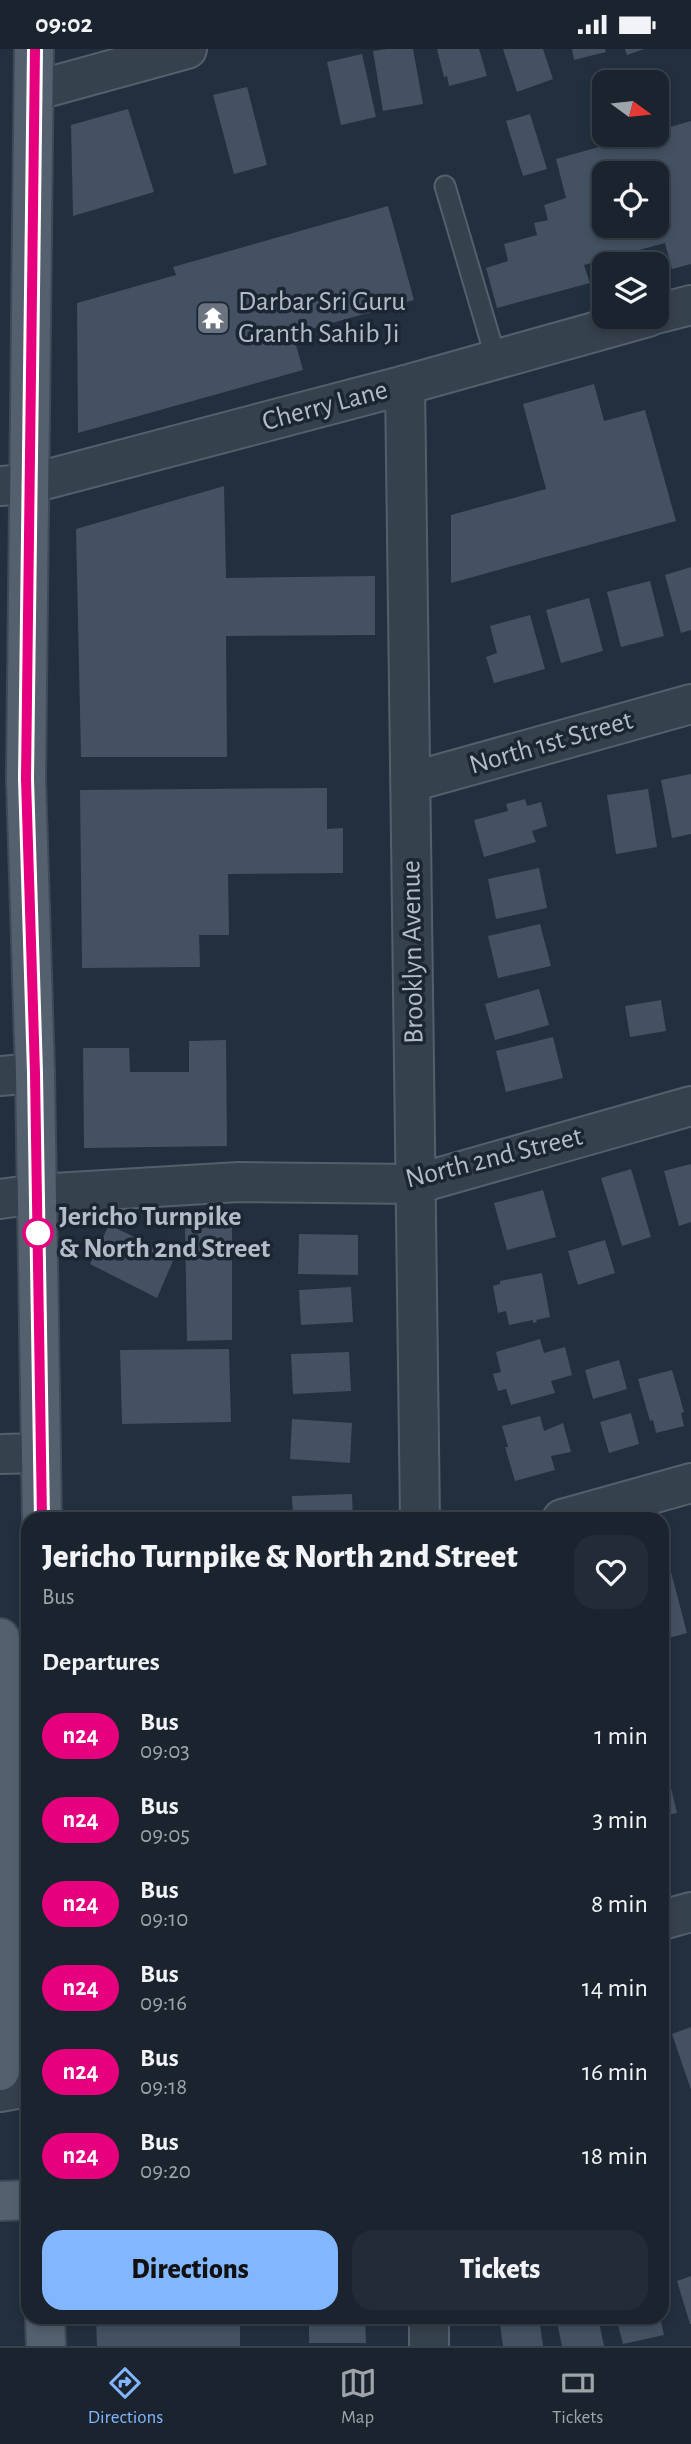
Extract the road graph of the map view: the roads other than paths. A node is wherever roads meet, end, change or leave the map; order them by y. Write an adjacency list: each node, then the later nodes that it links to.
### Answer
1 (34, 49): 3 (main road)
2 (187, 49): 3 (street)
3 (34, 91): 10 (main road)
4 (445, 186): 8 (lane)
5 (691, 305): 6 (street)
6 (669, 311)
7 (605, 329): 8 (street, Cherry Lane)
8 (496, 359): 9 (street, Cherry Lane)
9 (405, 385): 10 (street, Cherry Lane); 12 (street, Brooklyn Avenue)
10 (15, 485): 13 (main road)
11 (691, 703): 12 (street, North 1st Street)
12 (411, 782): 15 (street, Brooklyn Avenue)
13 (18, 1075): 16 (main road)
14 (691, 1106): 15 (street, North 2nd Street)
15 (416, 1184): 16 (street, North 2nd Street); 22 (street, Brooklyn Avenue)
16 (37, 1194): 17 (street, North 2nd Street); 18 (main road)
17 (0, 1199)
18 (41, 1453): 19 (street); 21 (main road)
19 (0, 1454)
20 (691, 1483): 23 (street)
21 (42, 1512)
22 (420, 1512)
23 (587, 1512)
24 (0, 1638): 25 (main road)
25 (1, 1815): 28 (main road)
26 (691, 1912): 27 (street)
27 (669, 1918)
28 (0, 2071)
29 (21, 2088): 30 (street)
30 (0, 2092)
31 (21, 2200): 32 (main road)
32 (0, 2201)
33 (46, 2324): 35 (main road)
34 (429, 2324): 36 (street)
35 (46, 2346)
36 (429, 2346)

